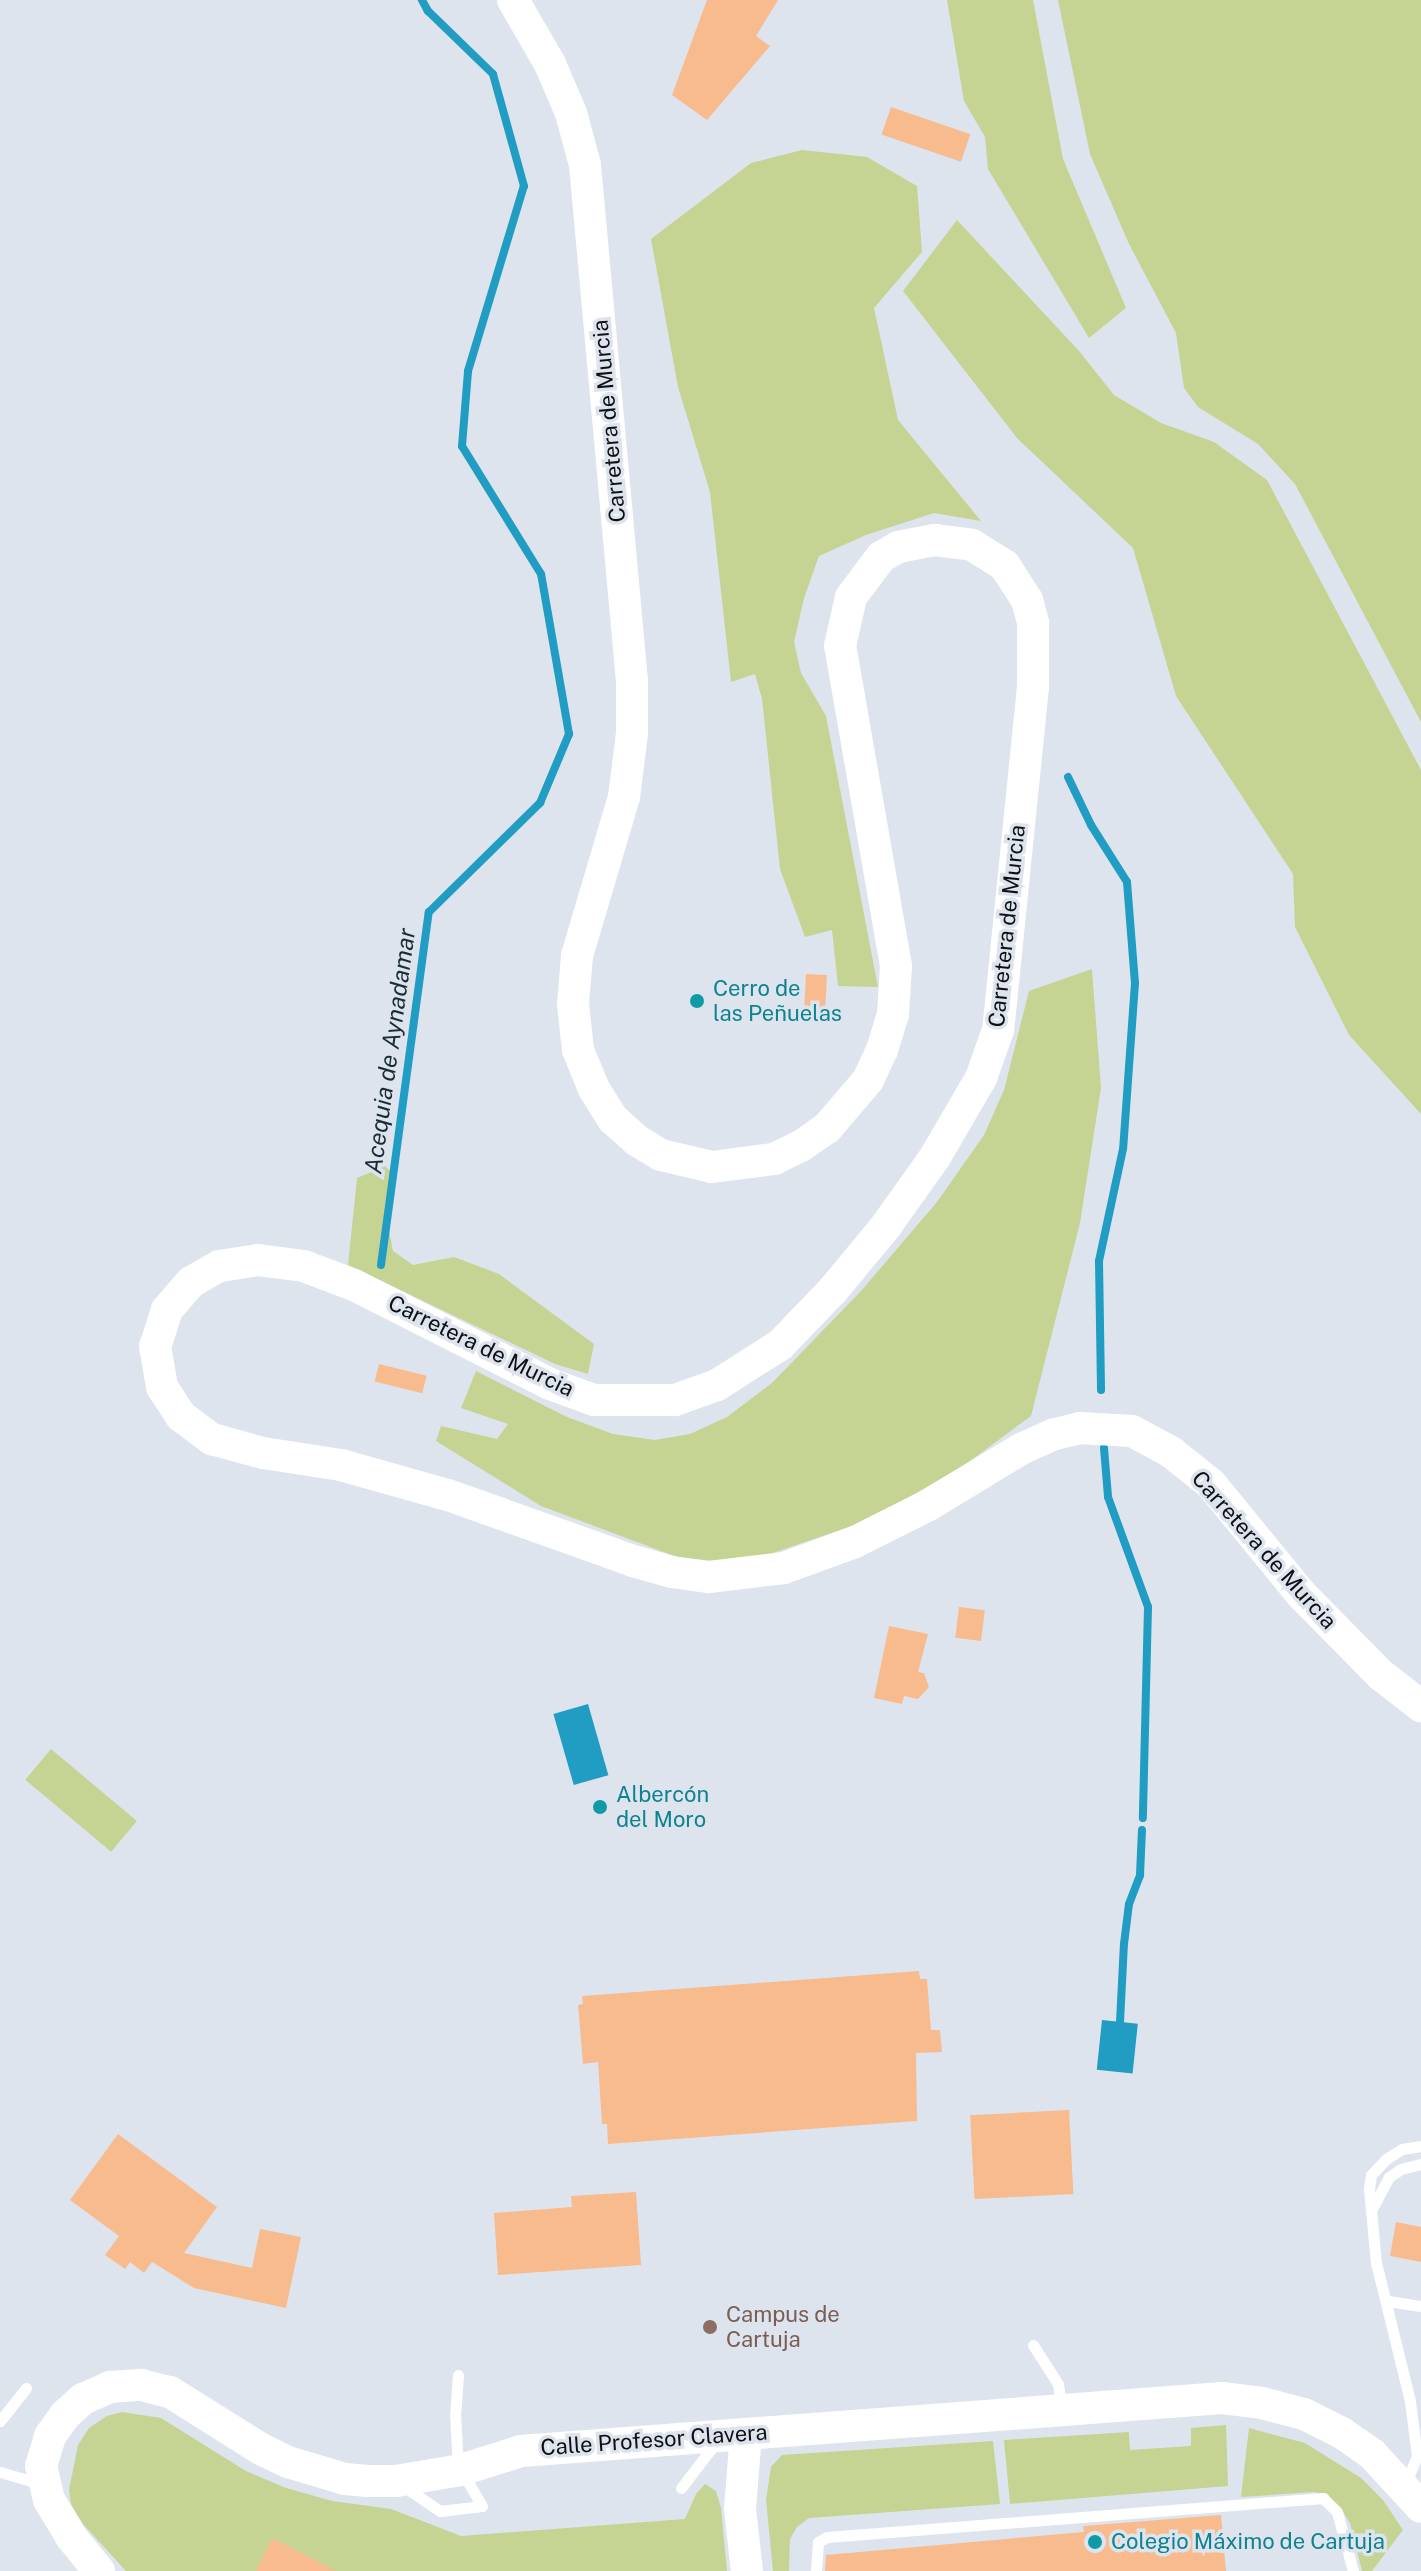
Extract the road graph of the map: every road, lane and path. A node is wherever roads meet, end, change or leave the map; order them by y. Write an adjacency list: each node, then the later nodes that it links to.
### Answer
1 (513, 0): 2 (main road, Carretera de Murcia)
2 (1421, 1706)
3 (1421, 2146): 5 (lane)
4 (1421, 2164): 5 (lane)
5 (1372, 2207): 6 (lane)
6 (1388, 2301): 7 (lane); 19 (lane)
7 (1421, 2306)
8 (1033, 2345): 11 (lane)
9 (458, 2375): 14 (lane)
10 (26, 2388): 12 (lane)
11 (1062, 2410): 13 (main road, Calle Profesor Clavera); 19 (main road, Calle Profesor Clavera)
12 (0, 2421)
13 (734, 2434): 14 (main road, Calle Profesor Clavera); 18 (lane); 21 (main road)
14 (461, 2470): 16 (main road, Calle Profesor Clavera); 16 (lane)
15 (0, 2472): 17 (lane)
16 (396, 2481): 17 (main road, Calle Profesor Clavera)
17 (45, 2485): 20 (main road, Calle Profesor Clavera)
18 (681, 2488)
19 (1413, 2496)
20 (95, 2569)
21 (747, 2571)
22 (816, 2571): 23 (lane)
23 (1353, 2571)

